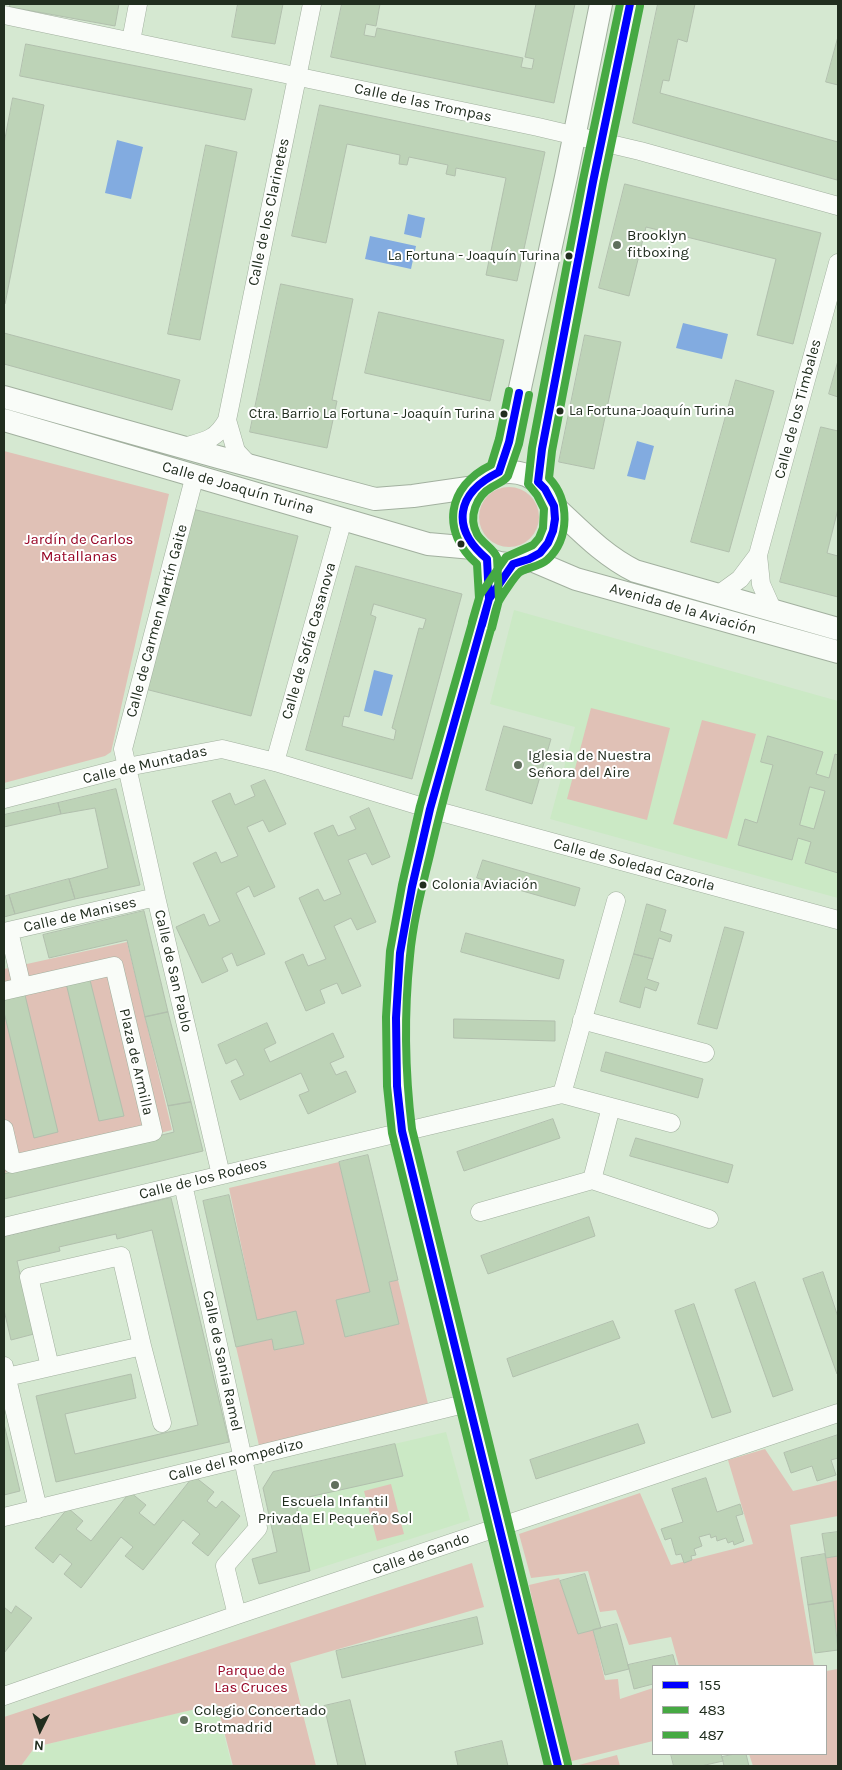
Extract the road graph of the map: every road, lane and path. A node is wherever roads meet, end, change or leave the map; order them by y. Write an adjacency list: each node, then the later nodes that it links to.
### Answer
1 (138, 4): 6 (street)
2 (312, 4): 7 (street, Calle de los Clarinetes)
3 (600, 4): 8 (main road)
4 (630, 4): 9 (main road)
5 (4, 15): 6 (street, Calle de las Trompas)
6 (131, 41): 7 (street, Calle de las Trompas)
7 (297, 76): 8 (street, Calle de las Trompas); 14 (street, Calle de los Clarinetes)
8 (574, 136): 9 (street, Calle de las Trompas); 17 (main road)
9 (601, 142): 10 (street, Calle de las Trompas); 19 (main road)
10 (838, 206)
11 (838, 263): 24 (street, Calle de los Timbales)
12 (4, 397): 15 (main road, Calle de Joaquín Turina)
13 (4, 420): 18 (main road, Calle de Joaquín Turina)
14 (226, 420): 15 (street, Calle de los Clarinetes); 16 (street, Calle de los Clarinetes)
15 (184, 447): 16 (main road, Calle de Joaquín Turina)
16 (248, 465): 20 (main road, Calle de Joaquín Turina)
17 (499, 472): 19 (main road); 20 (main road)
18 (195, 475): 22 (main road, Calle de Joaquín Turina); 32 (street, Calle de Carmen Martín Gaite)
19 (538, 482): 21 (main road)
20 (475, 486): 23 (main road)
21 (554, 506): 25 (main road); 26 (main road, Avenida de la Aviación)
22 (343, 519): 23 (main road, Calle de Joaquín Turina); 31 (street, Calle de Sofía Casanova)
23 (480, 553): 25 (main road); 27 (street)
24 (758, 555): 26 (street, Calle de los Timbales); 28 (street, Calle de los Timbales)
25 (521, 562): 27 (street); 30 (main road, Avenida de la Aviación)
26 (718, 596): 28 (main road, Avenida de la Aviación)
27 (489, 599): 34 (street)
28 (773, 611): 29 (main road, Avenida de la Aviación)
29 (838, 629)
30 (838, 652)
31 (274, 762): 32 (street, Calle de Muntadas); 34 (street, Calle de Muntadas)
32 (127, 767): 33 (street, Calle de Muntadas); 35 (street, Calle de San Pablo)
33 (4, 799)
34 (430, 809): 37 (street, Calle de Soledad Cazorla); 47 (street)
35 (156, 897): 38 (street, Calle de Manises); 48 (street, Calle de San Pablo)
36 (616, 901): 41 (street)
37 (838, 920)
38 (6, 932): 39 (street)
39 (22, 987): 40 (street, Plaza de Armilla); 46 (street, Plaza de Armilla)
40 (4, 991)
41 (582, 1020): 42 (street); 43 (street)
42 (705, 1053)
43 (562, 1094): 44 (street); 47 (street, Calle de los Rodeos)
44 (611, 1107): 45 (street); 49 (street)
45 (670, 1123)
46 (4, 1129)
47 (402, 1131): 48 (street, Calle de los Rodeos); 57 (street)
48 (221, 1175): 50 (street, Calle de los Rodeos)
49 (592, 1180): 51 (street); 52 (street)
50 (183, 1184): 53 (street, Calle de los Rodeos); 60 (street, Calle de Sania Ramel)
51 (480, 1212)
52 (709, 1219)
53 (4, 1227)
54 (142, 1346): 55 (street); 55 (street); 59 (street)
55 (50, 1367): 56 (street)
56 (5, 1371): 61 (street)
57 (468, 1403): 60 (street, Calle del Rompedizo); 63 (street)
58 (838, 1413): 63 (street, Calle de Gando)
59 (162, 1423)
60 (243, 1458): 61 (street, Calle del Rompedizo); 64 (street, Calle de Sania Ramel)
61 (38, 1509): 62 (street, Calle del Rompedizo)
62 (4, 1517)
63 (498, 1528): 64 (street, Calle de Gando); 66 (street)
64 (238, 1615): 65 (street, Calle de Gando)
65 (4, 1696)
66 (558, 1766)

